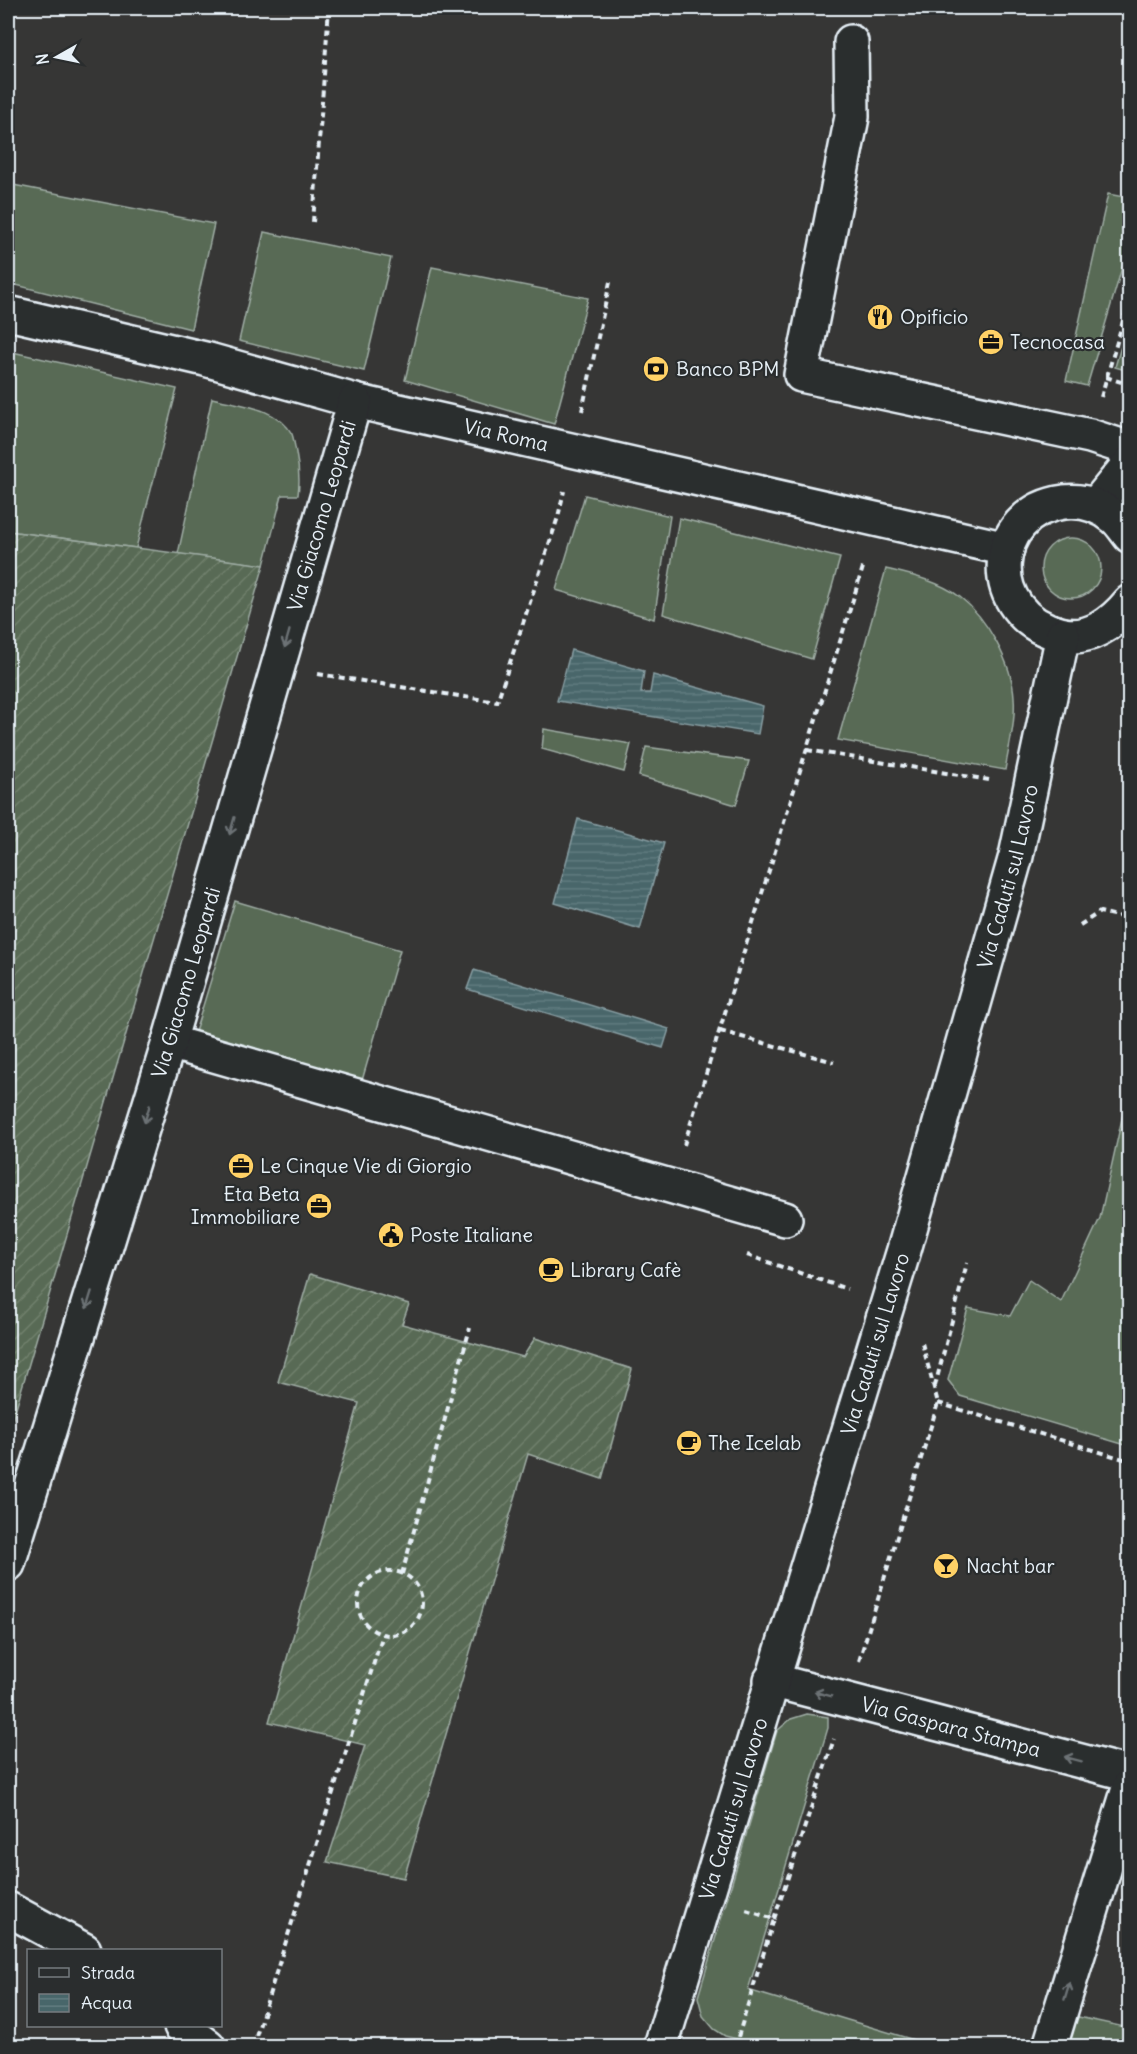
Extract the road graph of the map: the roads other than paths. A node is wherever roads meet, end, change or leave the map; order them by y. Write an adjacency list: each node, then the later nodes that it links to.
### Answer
1 (851, 42): 4 (street)
2 (8, 313): 3 (street, Via Roma)
3 (356, 401): 8 (street, Via Roma); 11 (street, Via Giacomo Leopardi, one-way to 11)
4 (1130, 449)
5 (1130, 463): 6 (street)
6 (1096, 506): 7 (street); 8 (street)
7 (1130, 536)
8 (1007, 549): 10 (street)
9 (1130, 602): 10 (street)
10 (1063, 635): 14 (street, Via Caduti sul Lavoro)
11 (169, 1042): 12 (street); 13 (street, Via Giacomo Leopardi, one-way to 13)
12 (785, 1219)
13 (8, 1564)
14 (771, 1680): 15 (street, Via Gaspara Stampa, one-way to 14); 21 (street, Via Caduti sul Lavoro)
15 (1130, 1774)
16 (1130, 1785): 22 (street, one-way to 16)
17 (8, 1909): 18 (street)
18 (82, 1949)
19 (184, 2027): 20 (street)
20 (208, 2046)
21 (664, 2046)
22 (1050, 2046)

